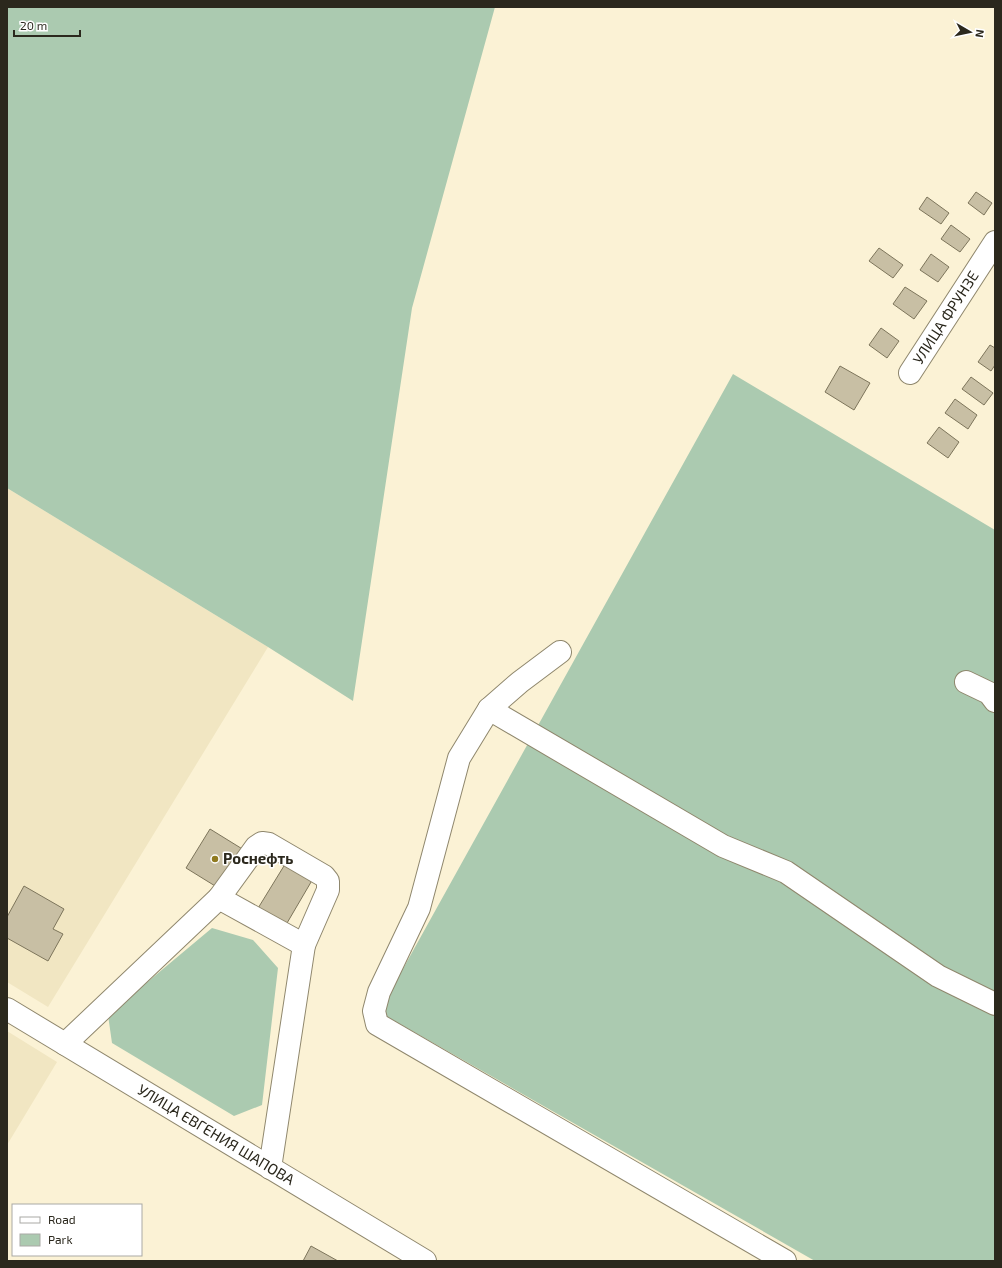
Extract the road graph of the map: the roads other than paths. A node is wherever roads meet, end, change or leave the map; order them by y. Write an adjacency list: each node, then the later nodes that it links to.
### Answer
1 (995, 242): 2 (street, УЛИЦА ФРУНЗЕ)
2 (910, 373)
3 (560, 652): 6 (street)
4 (966, 682): 5 (street)
5 (995, 700)
6 (489, 709): 9 (street); 14 (street)
7 (219, 898): 8 (street); 8 (street); 11 (street)
8 (304, 945): 12 (street)
9 (995, 1004)
10 (7, 1009): 11 (street, УЛИЦА ЕВГЕНИЯ ШАПОВА)
11 (65, 1044): 12 (street, УЛИЦА ЕВГЕНИЯ ШАПОВА)
12 (270, 1168): 13 (street, УЛИЦА ЕВГЕНИЯ ШАПОВА)
13 (425, 1261)
14 (785, 1261)

